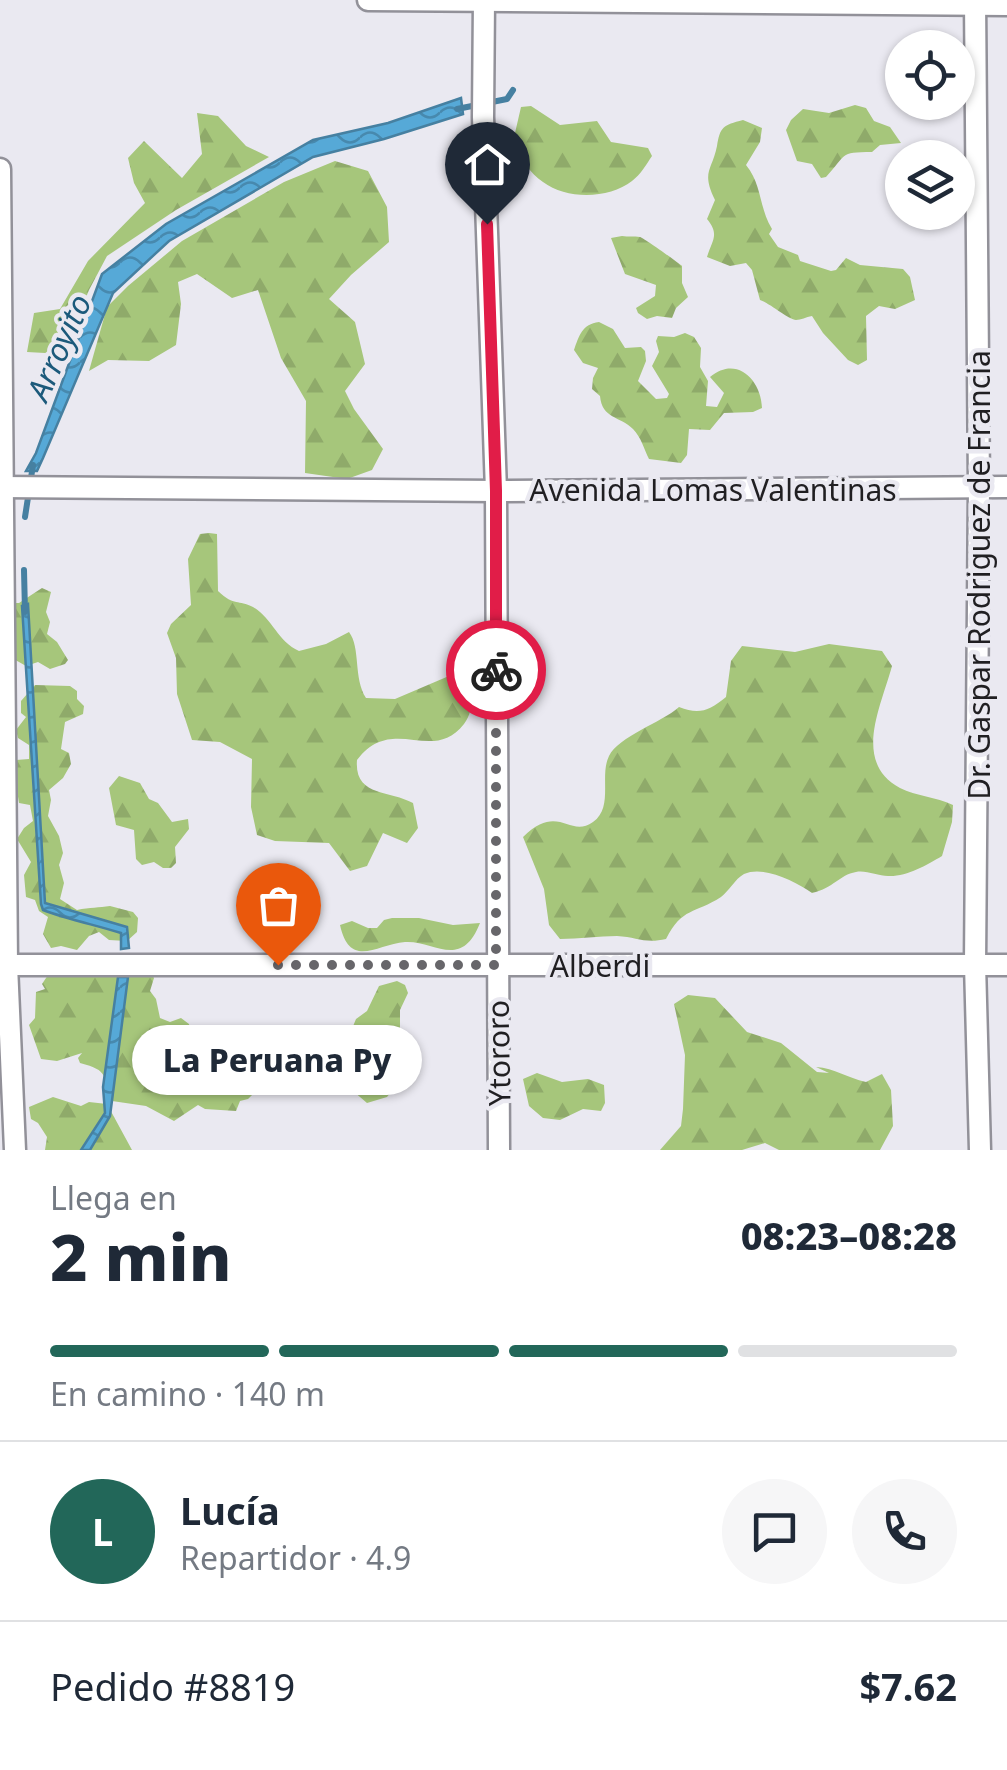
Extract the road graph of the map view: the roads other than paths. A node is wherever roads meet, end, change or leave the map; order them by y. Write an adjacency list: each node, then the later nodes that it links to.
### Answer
1 (368, 0): 2 (street)
2 (484, 1): 3 (street); 11 (street, Ytororo)
3 (515, 2): 4 (street)
4 (540, 2): 5 (street)
5 (975, 2): 6 (street); 9 (street, Dr. Gaspar Rodriguez de Francia)
6 (1007, 5)
7 (0, 169): 8 (street)
8 (15, 487): 11 (street, Avenida Lomas Valentinas); 13 (street)
9 (979, 487): 10 (street, Avenida Lomas Valentinas); 11 (street, Avenida Lomas Valentinas); 12 (street, Dr. Gaspar Rodriguez de Francia)
10 (1007, 487)
11 (496, 491): 14 (street, Ytororo)
12 (976, 964): 14 (street, Alberdi); 15 (street, Alberdi); 18 (street, Dr. Gaspar Rodriguez de Francia)
13 (3, 965): 14 (street, Alberdi); 16 (street)
14 (496, 965): 17 (street, Ytororo)
15 (1007, 965)
16 (15, 1150)
17 (500, 1150)
18 (980, 1150)

